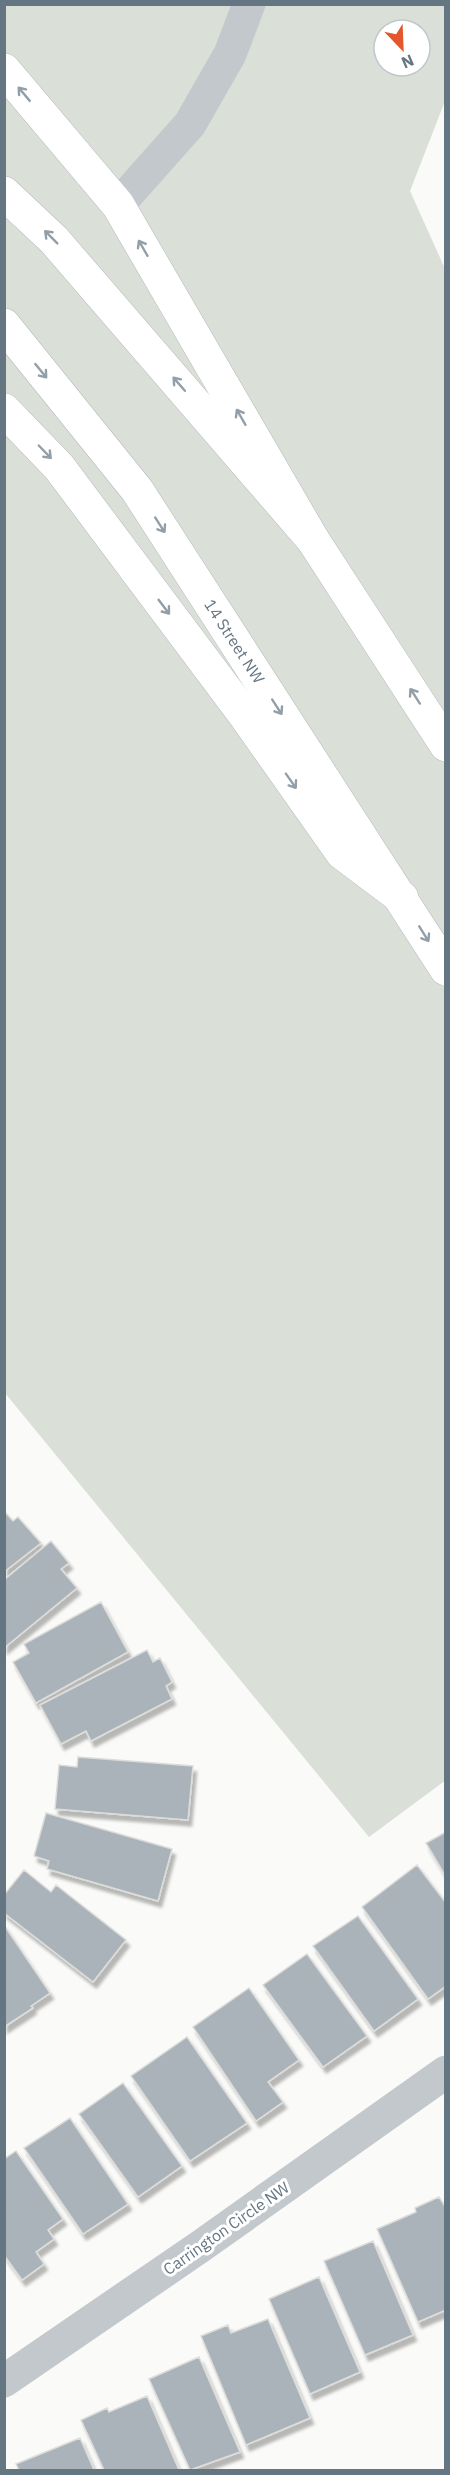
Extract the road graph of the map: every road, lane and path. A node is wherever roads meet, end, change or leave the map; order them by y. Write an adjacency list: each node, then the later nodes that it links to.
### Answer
1 (249, 4): 4 (street)
2 (4, 70): 4 (main road, one-way to 2)
3 (4, 193): 7 (main road, one-way to 3)
4 (118, 205): 7 (main road, one-way to 4)
5 (4, 325): 9 (main road, 14 Street NW, one-way to 9)
6 (4, 411): 9 (main road, one-way to 9)
7 (313, 540): 8 (main road, one-way to 7)
8 (446, 746)
9 (402, 898): 10 (main road, 14 Street NW, one-way to 10)
10 (446, 969)
11 (446, 2072): 12 (street, Carrington Circle NW)
12 (4, 2381)

